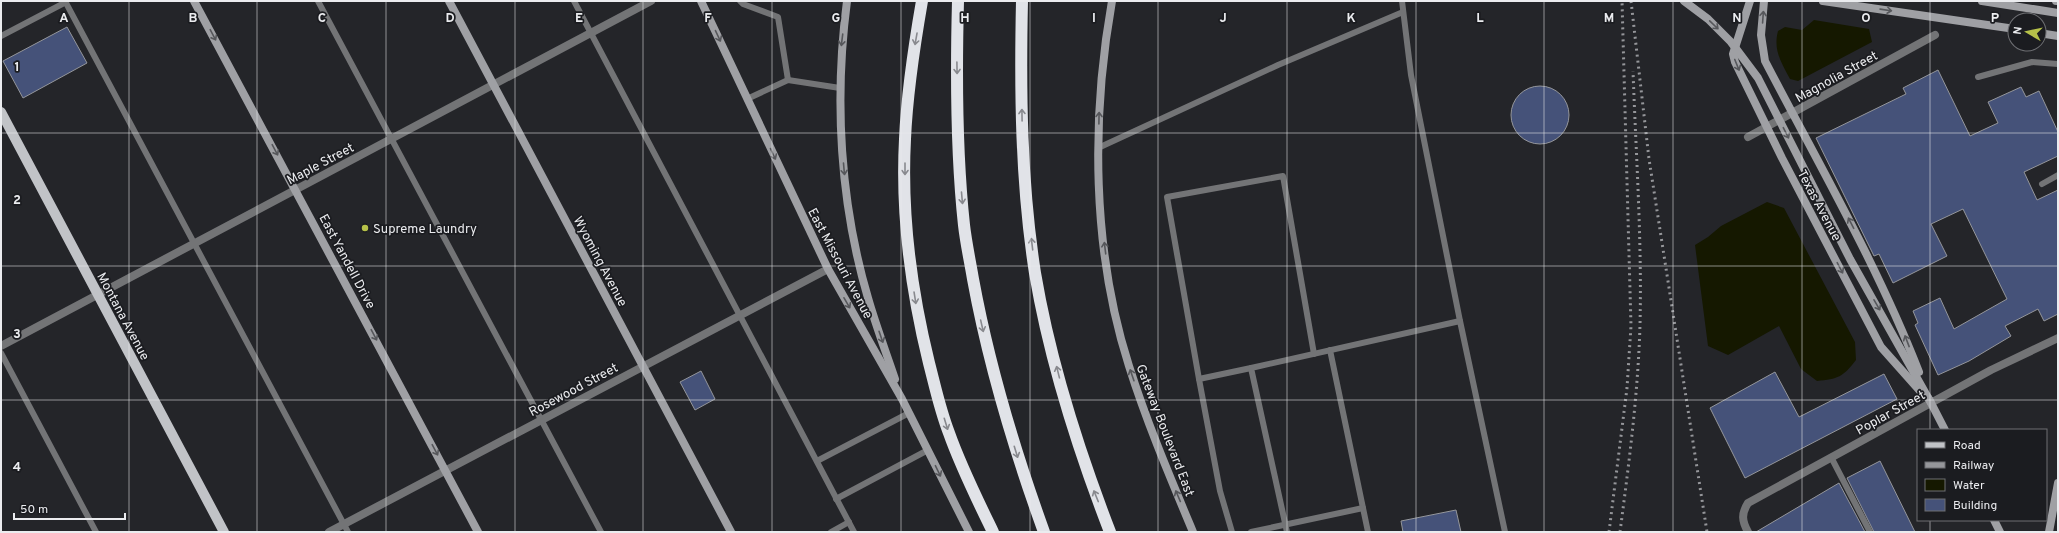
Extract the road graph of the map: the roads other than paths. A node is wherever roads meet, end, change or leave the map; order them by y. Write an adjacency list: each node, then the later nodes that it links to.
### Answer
1 (66, 1): 26 (lane); 43 (lane)
2 (194, 1): 42 (main road, East Yandell Drive, one-way to 42)
3 (318, 1): 38 (lane)
4 (448, 1): 31 (main road, Wyoming Avenue)
5 (574, 1): 23 (lane)
6 (650, 1): 23 (street, Maple Street)
7 (701, 1): 33 (main road, East Missouri Avenue, one-way to 33)
8 (740, 1): 30 (lane)
9 (847, 1): 32 (main road, one-way to 32)
10 (922, 1): 81 (highway, one-way to 81)
11 (958, 1): 82 (highway, one-way to 82)
12 (1022, 1): 83 (highway, one-way to 12)
13 (1112, 1): 39 (main road, Gateway Boulevard East, one-way to 13)
14 (1402, 1): 20 (lane)
15 (1684, 1): 57 (main road, one-way to 57)
16 (1750, 1): 36 (main road, Texas Avenue, one-way to 36)
17 (1764, 1): 35 (main road, Texas Avenue, one-way to 17)
18 (1823, 1): 22 (main road, one-way to 22)
19 (1982, 1): 21 (main road)
20 (1403, 12): 39 (lane); 47 (lane)
21 (2058, 13)
22 (2007, 28)
23 (591, 33): 31 (street, Maple Street); 46 (lane)
24 (2047, 34): 27 (main road)
25 (1935, 35): 35 (street, Magnolia Street)
26 (1, 36)
27 (2058, 36)
28 (2058, 64): 29 (lane)
29 (1978, 77)
30 (788, 80): 32 (lane); 33 (lane)
31 (494, 85): 38 (street, Maple Street); 53 (main road, Wyoming Avenue)
32 (840, 88): 56 (main road, one-way to 56)
33 (747, 99): 44 (main road, East Missouri Avenue, one-way to 44)
34 (1, 112): 45 (main road, Montana Avenue)
35 (1792, 113): 36 (street, Magnolia Street); 57 (main road, Texas Avenue, one-way to 35)
36 (1767, 127): 37 (street, Magnolia Street); 57 (main road, Texas Avenue, one-way to 57)
37 (1748, 137)
38 (392, 139): 42 (street, Maple Street); 59 (lane)
39 (1098, 148): 84 (main road, Gateway Boulevard East, one-way to 39)
40 (2058, 175): 41 (lane)
41 (2042, 184)
42 (296, 190): 43 (street, Maple Street); 64 (main road, East Yandell Drive, one-way to 64)
43 (195, 243): 45 (street, Maple Street); 71 (lane)
44 (828, 269): 46 (street, Rosewood Street); 56 (main road, East Missouri Avenue, one-way to 56)
45 (98, 294): 49 (street, Maple Street); 73 (main road, Montana Avenue)
46 (739, 315): 53 (street, Rosewood Street); 63 (lane)
47 (1460, 322): 50 (lane); 89 (lane)
48 (2058, 338): 57 (street, Poplar Street)
49 (1, 346)
50 (1330, 350): 52 (lane); 67 (lane)
51 (1, 353): 72 (lane)
52 (1314, 354): 54 (lane); 55 (lane)
53 (643, 366): 59 (street, Rosewood Street); 77 (main road, Wyoming Avenue)
54 (1251, 368): 55 (lane); 70 (lane)
55 (1199, 379): 85 (lane)
56 (902, 399): 58 (main road, East Missouri Avenue)
57 (1931, 403): 60 (main road, Texas Avenue); 62 (street, Poplar Street)
58 (909, 414): 61 (main road, East Missouri Avenue); 63 (lane)
59 (542, 419): 64 (street, Rosewood Street); 76 (lane)
60 (1945, 429)
61 (928, 450): 66 (lane); 80 (main road, East Missouri Avenue, one-way to 80)
62 (1831, 458): 90 (street, Poplar Street); 91 (lane)
63 (817, 461): 66 (lane)
64 (445, 470): 71 (street, Rosewood Street); 75 (main road, East Yandell Drive)
65 (2058, 483): 93 (main road)
66 (836, 499): 69 (lane)
67 (1363, 508): 70 (lane); 88 (lane)
68 (1994, 521): 92 (main road)
69 (849, 522): 78 (lane); 79 (lane)
70 (1285, 524): 86 (lane); 87 (lane)
71 (346, 528): 74 (street, Rosewood Street)
72 (96, 532)
73 (224, 532)
74 (329, 532)
75 (478, 532)
76 (601, 532)
77 (731, 532)
78 (831, 532)
79 (854, 532)
80 (969, 532)
81 (993, 532)
82 (1044, 532)
83 (1110, 532)
84 (1193, 532)
85 (1232, 532)
86 (1251, 532)
87 (1287, 532)
88 (1368, 532)
89 (1505, 532)
90 (1748, 532)
91 (1870, 532)
92 (2000, 532)
93 (2049, 532)

